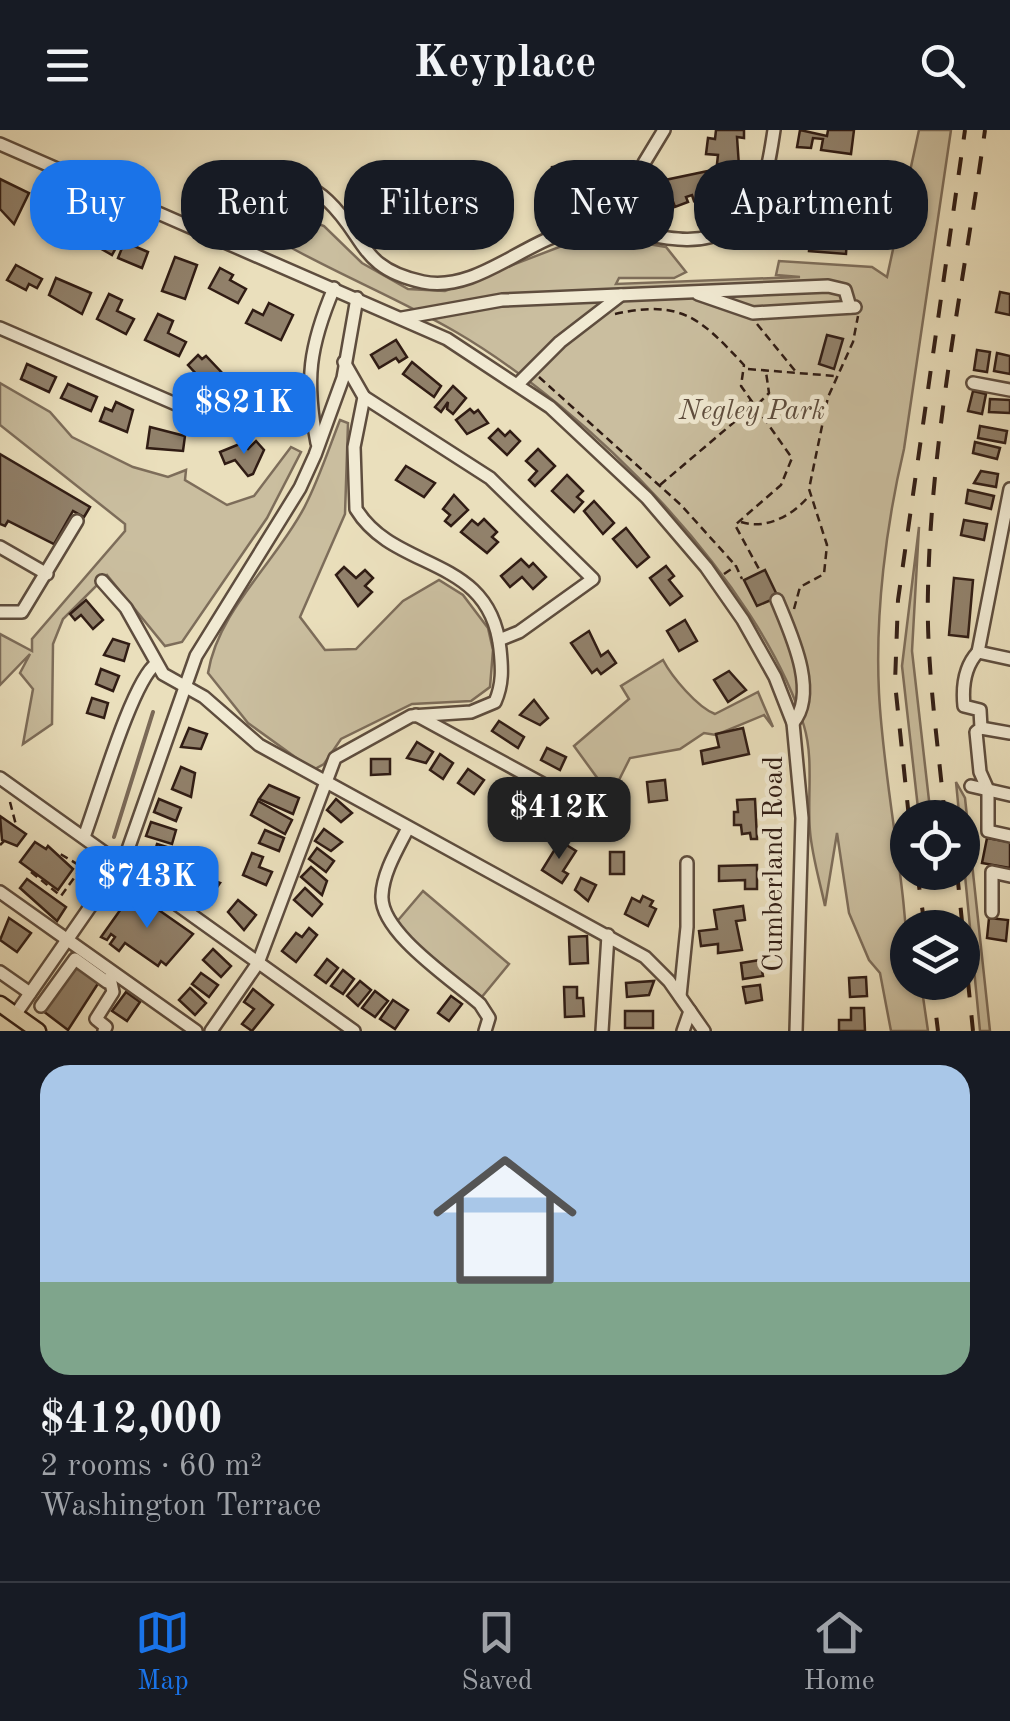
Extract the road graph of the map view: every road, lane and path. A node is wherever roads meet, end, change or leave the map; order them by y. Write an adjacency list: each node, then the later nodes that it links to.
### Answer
1 (664, 130): 4 (street)
2 (774, 130): 7 (street)
3 (0, 144): 6 (street, Cumberland Road)
4 (646, 160)
5 (324, 198): 8 (street)
6 (181, 222)
7 (674, 235)
8 (534, 245)
9 (246, 250): 10 (street, Cumberland Road)
10 (334, 288): 14 (street, Cumberland Road); 33 (street)
11 (760, 288): 12 (street); 15 (street); 16 (street)
12 (690, 291): 13 (street); 16 (street)
13 (621, 294): 18 (street); 23 (street)
14 (357, 298): 18 (street, Cumberland Road); 20 (street)
15 (853, 307): 16 (street); 25 (path)
16 (760, 313): 24 (path)
17 (607, 316): 21 (path)
18 (402, 318): 27 (street, Cumberland Road)
19 (0, 328): 31 (street)
20 (344, 362): 29 (street); 33 (street)
21 (746, 368): 22 (path); 30 (path)
22 (766, 370): 24 (path); 32 (path)
23 (530, 371): 27 (street); 34 (path)
24 (797, 373): 25 (path)
25 (836, 376): 36 (path)
26 (973, 383): 28 (street)
27 (518, 384): 56 (street, Cumberland Road)
28 (1010, 390)
29 (364, 397): 50 (street); 50 (street)
30 (750, 398): 32 (path); 34 (path)
31 (178, 405)
32 (756, 405): 38 (path)
33 (318, 447): 54 (street)
34 (658, 487): 41 (path)
35 (1010, 489): 39 (street)
36 (809, 496): 38 (path); 49 (path)
37 (77, 521): 43 (street)
38 (740, 521): 42 (path)
39 (1007, 523): 51 (street)
40 (0, 547): 43 (street)
41 (736, 566): 44 (path); 45 (path)
42 (760, 571)
43 (47, 574): 48 (street)
44 (722, 576)
45 (742, 579)
46 (102, 581): 53 (street)
47 (777, 600): 49 (street)
48 (0, 612)
49 (786, 622): 56 (street)
50 (499, 640): 55 (street)
51 (978, 652): 52 (street); 57 (street)
52 (1010, 659)
53 (156, 664): 54 (street); 70 (street)
54 (184, 685): 61 (street); 73 (street)
55 (416, 715): 61 (street); 67 (street)
56 (793, 723): 99 (street, Cumberland Road)
57 (980, 728): 58 (street); 63 (street)
58 (1010, 733)
59 (0, 778): 70 (street)
60 (1010, 780): 64 (street)
61 (324, 783): 68 (street); 81 (street)
62 (971, 786): 63 (street)
63 (988, 790): 64 (street); 69 (street)
64 (1008, 794)
65 (10, 802): 66 (path)
66 (16, 825)
67 (622, 827)
68 (408, 828): 78 (street); 90 (street)
69 (1010, 836)
70 (84, 837): 73 (street)
71 (57, 852): 74 (path)
72 (687, 863): 85 (street)
73 (120, 866): 79 (street); 81 (street)
74 (31, 872)
75 (1010, 876): 77 (street)
76 (0, 892): 79 (street)
77 (992, 912)
78 (608, 935): 85 (street); 96 (street)
79 (68, 942): 80 (street); 84 (street)
80 (89, 962): 83 (street); 87 (street)
81 (258, 963): 94 (street); 95 (street)
82 (0, 972): 84 (street)
83 (110, 978): 92 (street); 93 (street)
84 (30, 994): 89 (street)
85 (680, 996): 88 (street)
86 (0, 1004): 89 (main road)
87 (42, 1006)
88 (690, 1012): 97 (street); 98 (street)
89 (14, 1015): 91 (main road)
90 (487, 1025)
91 (38, 1031)
92 (104, 1031)
93 (196, 1031)
94 (211, 1031)
95 (354, 1031)
96 (602, 1031)
97 (684, 1031)
98 (704, 1031)
99 (796, 1031)

